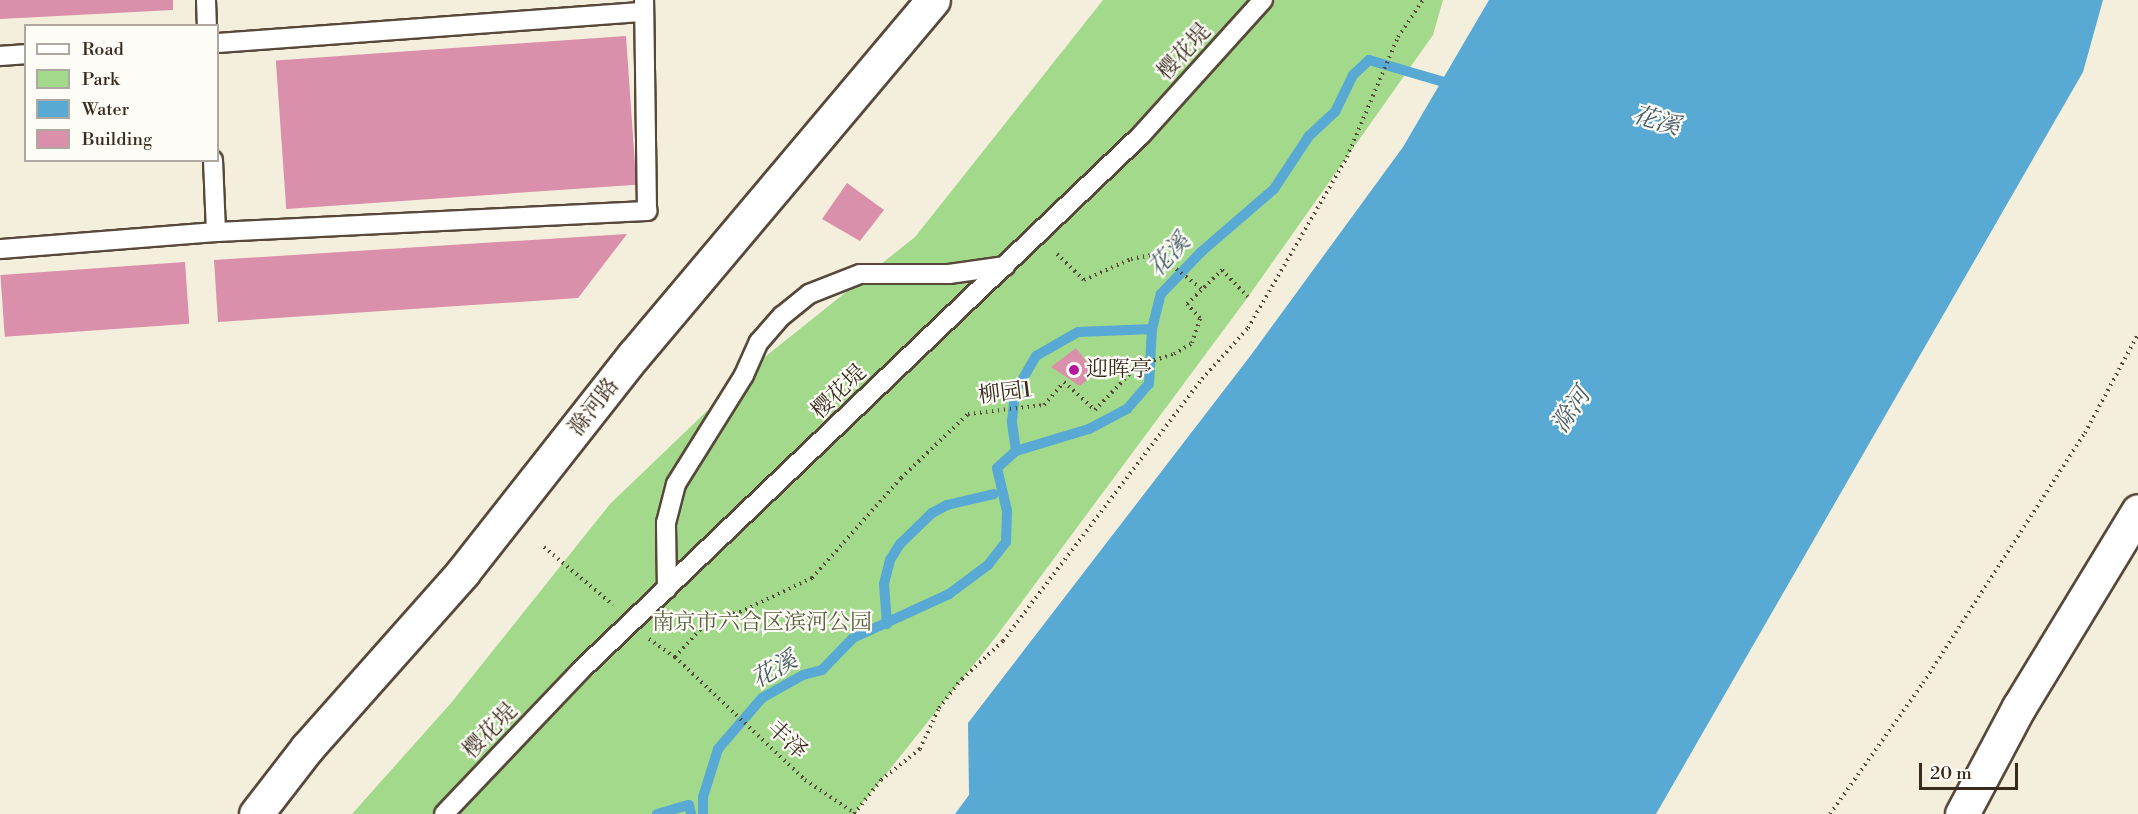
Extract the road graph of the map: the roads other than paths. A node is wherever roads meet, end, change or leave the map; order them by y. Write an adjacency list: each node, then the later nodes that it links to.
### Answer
1 (206, 0): 5 (lane)
2 (933, 0): 15 (street, 滁河路)
3 (1263, 0): 12 (lane, 樱花堤)
4 (644, 6): 6 (lane); 10 (lane)
5 (207, 24)
6 (219, 43)
7 (24, 54): 8 (lane)
8 (0, 56)
9 (213, 162): 10 (lane)
10 (216, 232): 11 (lane)
11 (0, 249)
12 (1005, 266): 14 (lane, 樱花堤); 14 (lane)
13 (2138, 511): 17 (street)
14 (667, 589): 16 (lane, 樱花堤)
15 (256, 814)
16 (444, 814)
17 (1962, 814)

